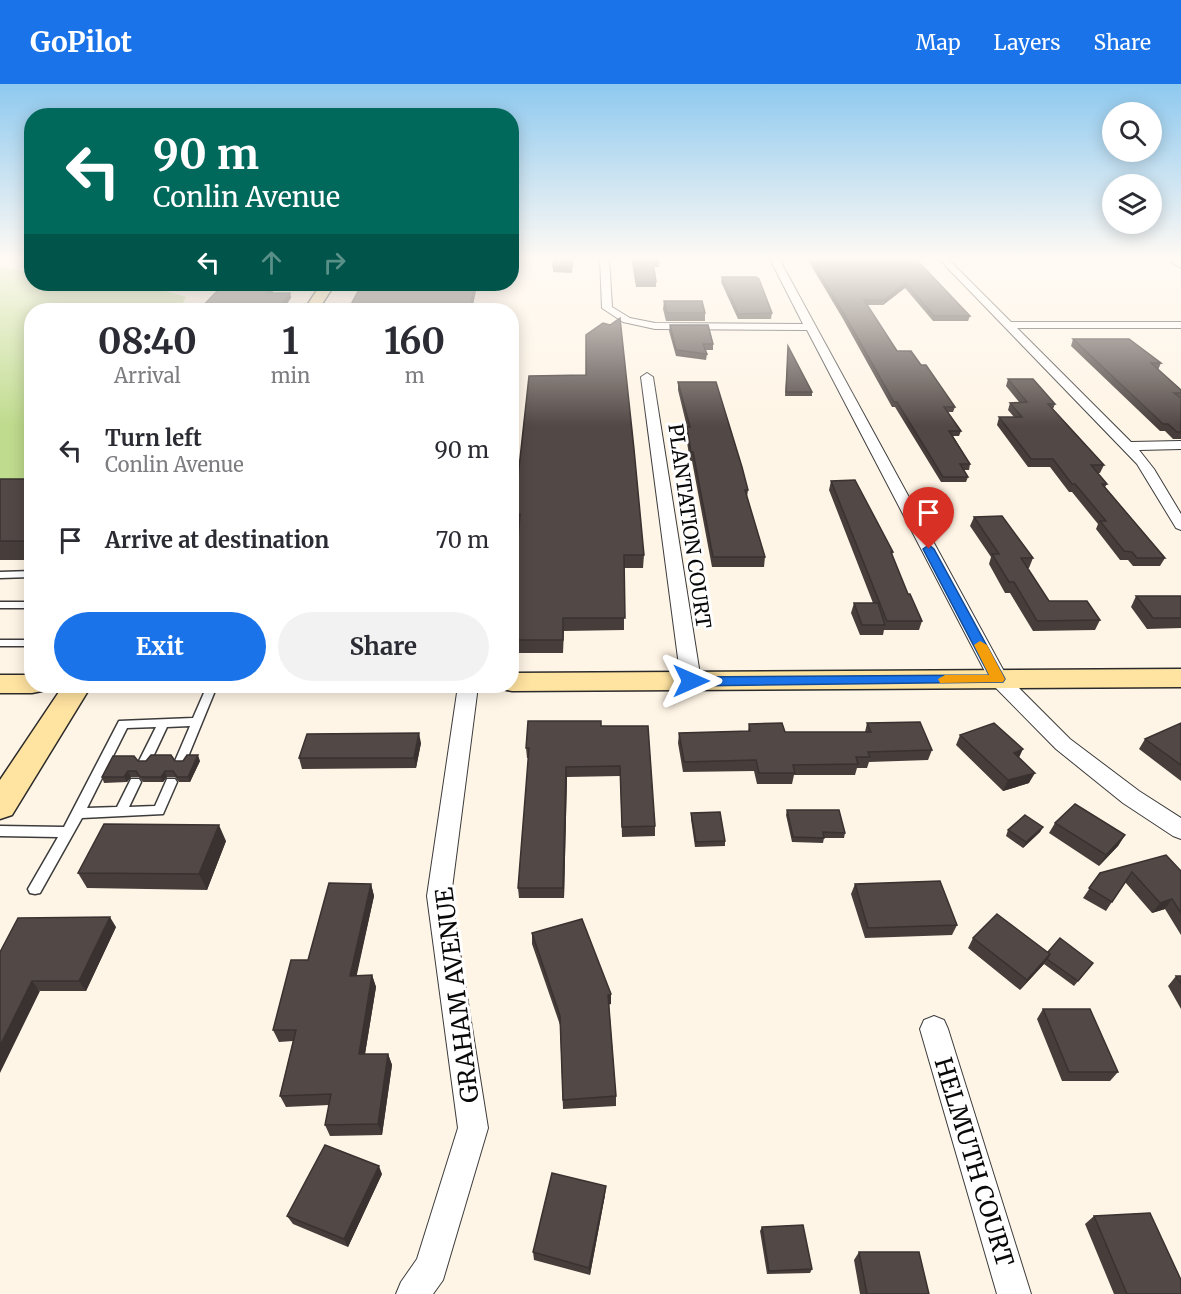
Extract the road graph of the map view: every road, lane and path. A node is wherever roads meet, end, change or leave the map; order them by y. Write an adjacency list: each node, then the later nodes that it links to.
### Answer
1 (615, 313): 6 (street)
2 (804, 313): 6 (street)
3 (997, 313): 4 (street)
4 (1009, 325): 5 (street); 8 (street)
5 (1181, 325)
6 (811, 327): 18 (street)
7 (647, 377): 19 (street, PLANTATION COURT)
8 (1127, 446): 9 (street); 10 (street)
9 (1181, 446)
10 (1181, 525)
11 (0, 574): 12 (lane)
12 (24, 574)
13 (0, 605): 14 (lane)
14 (24, 605)
15 (0, 643): 16 (lane)
16 (24, 643)
17 (1181, 678): 18 (street)
18 (998, 679): 19 (street); 36 (street)
19 (691, 681): 20 (street)
20 (519, 682)
21 (0, 684): 22 (street)
22 (24, 684)
23 (72, 693): 30 (street)
24 (209, 693): 26 (lane)
25 (467, 693): 41 (street, GRAHAM AVENUE)
26 (196, 722): 27 (lane); 29 (lane)
27 (163, 723): 28 (lane); 35 (lane)
28 (145, 761)
29 (181, 761)
30 (9, 777): 33 (street)
31 (135, 782): 34 (lane)
32 (171, 782): 34 (lane)
33 (0, 806)
34 (121, 812): 35 (lane)
35 (78, 813): 38 (lane)
36 (1181, 830)
37 (0, 831): 38 (lane)
38 (68, 832): 39 (lane)
39 (35, 889)
40 (934, 1029): 42 (street, HELMUTH COURT)
41 (413, 1294)
42 (1014, 1294)

